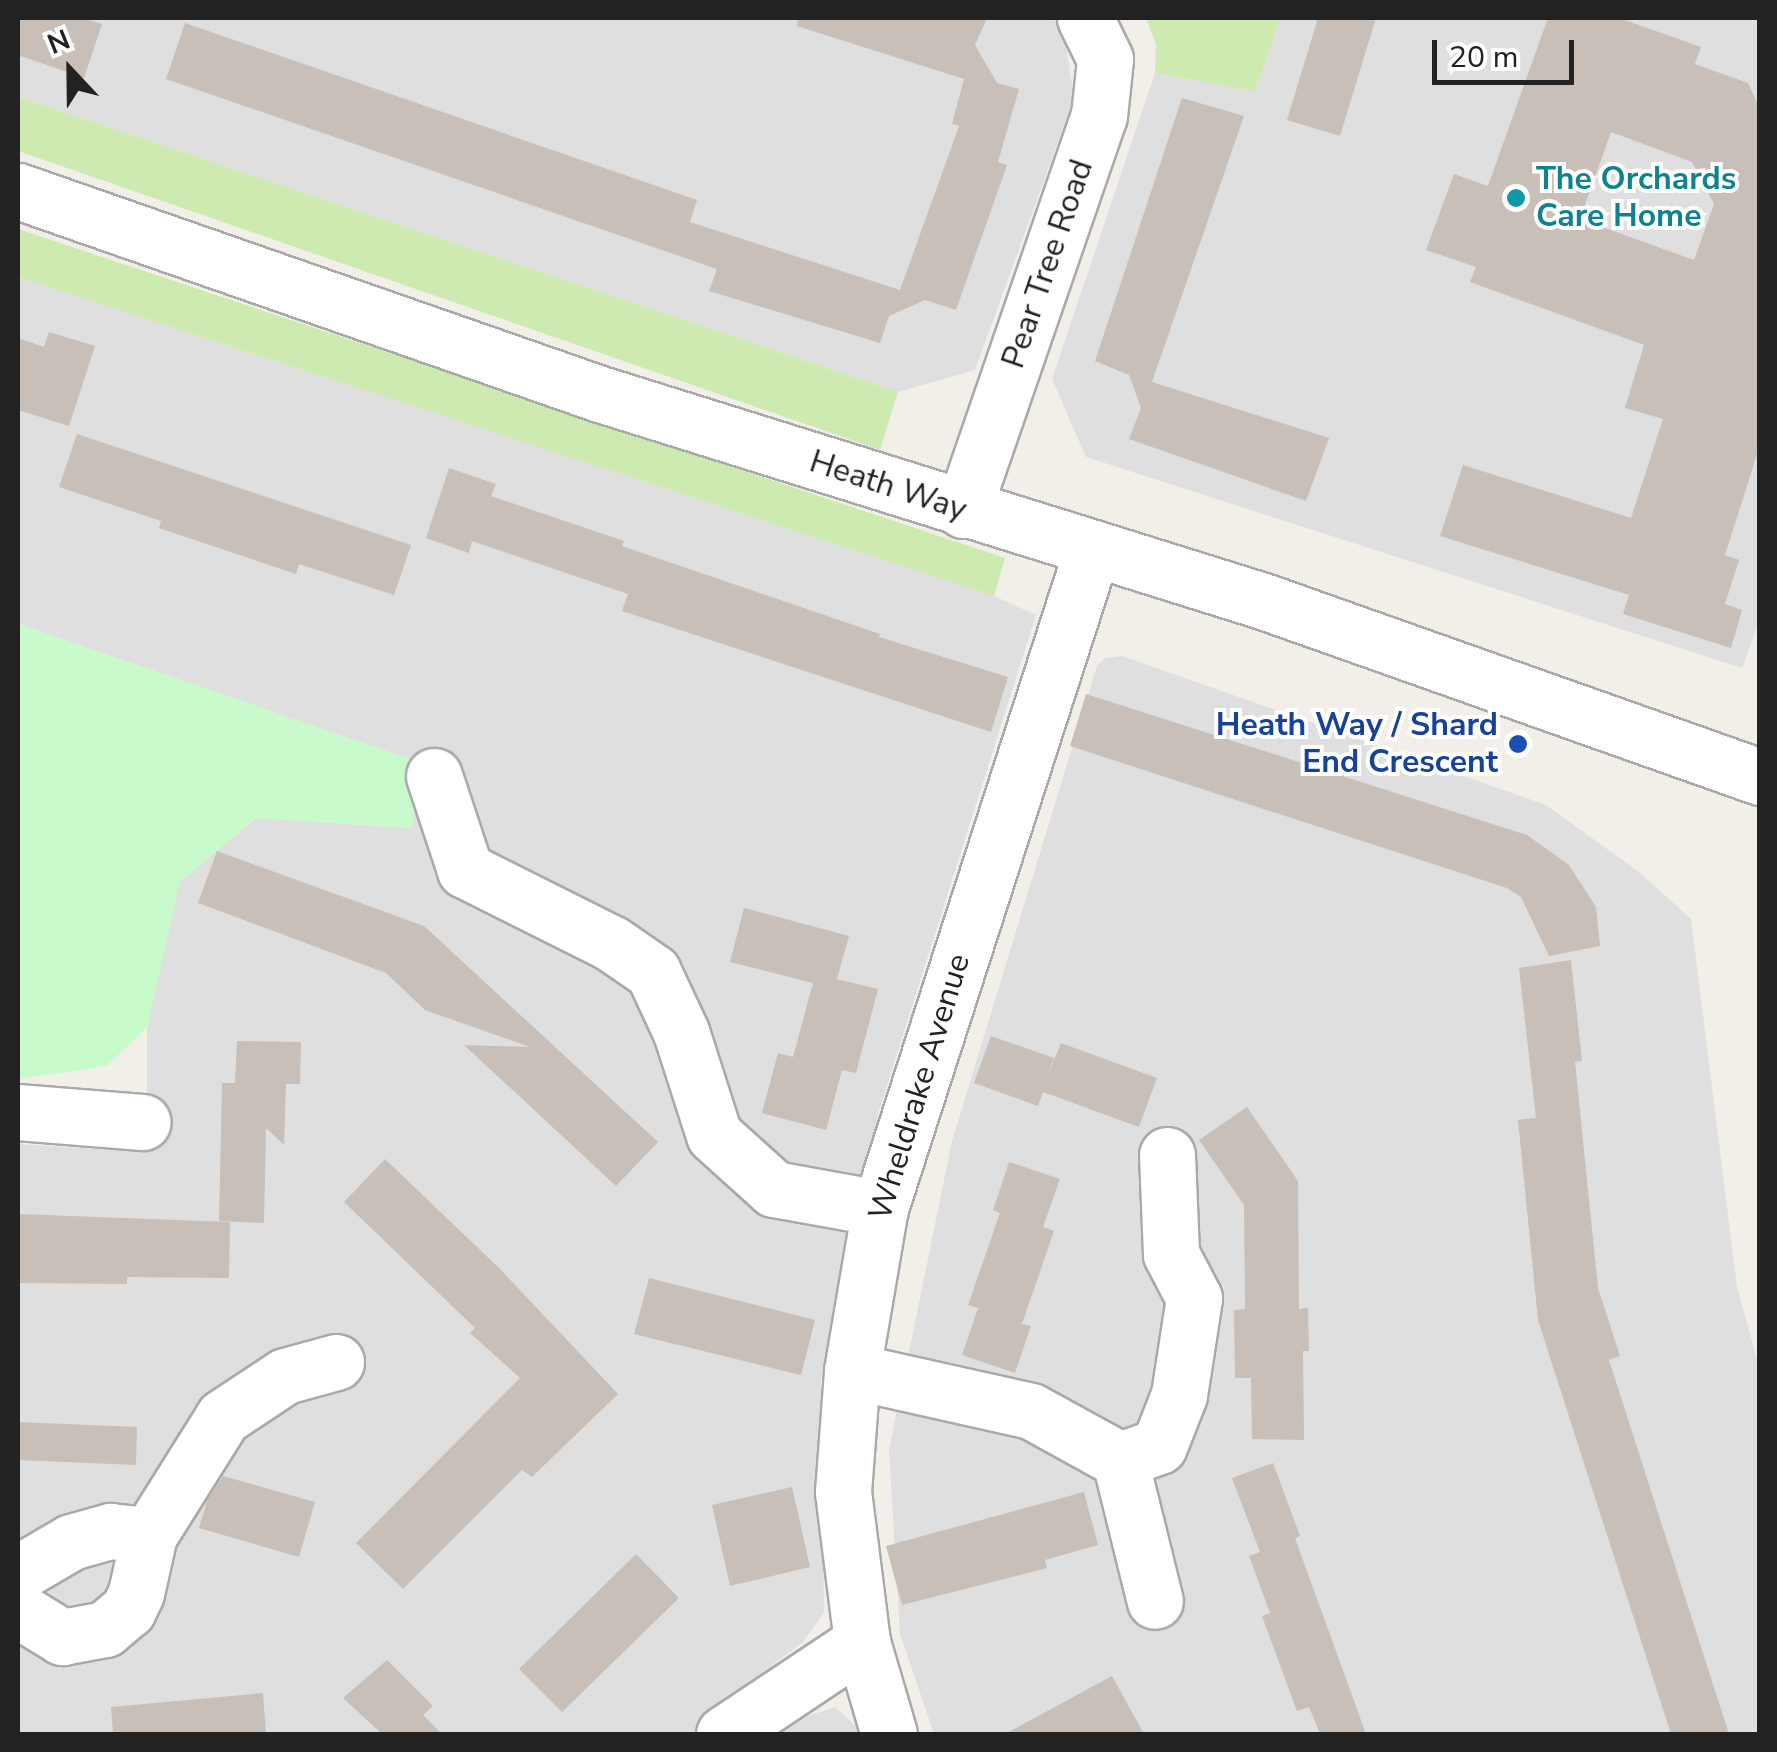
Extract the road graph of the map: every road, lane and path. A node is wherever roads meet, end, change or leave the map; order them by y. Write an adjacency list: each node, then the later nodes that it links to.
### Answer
1 (1085, 18): 3 (street, Pear Tree Road)
2 (18, 191): 3 (street, Heath Way)
3 (964, 510): 4 (street, Heath Way)
4 (1092, 550): 6 (street, Heath Way); 10 (street, Wheldrake Avenue)
5 (434, 776): 10 (street)
6 (1760, 777)
7 (18, 1112): 8 (street)
8 (143, 1122)
9 (1167, 1155): 13 (street)
10 (880, 1208): 12 (street, Wheldrake Avenue)
11 (336, 1362): 14 (street)
12 (852, 1371): 13 (street); 18 (street, Wheldrake Avenue)
13 (1120, 1460): 16 (street)
14 (150, 1535): 15 (street); 17 (street)
15 (18, 1573)
16 (1155, 1601)
17 (18, 1610)
18 (862, 1642): 19 (street); 20 (street, Wheldrake Avenue)
19 (724, 1734)
20 (889, 1734)

